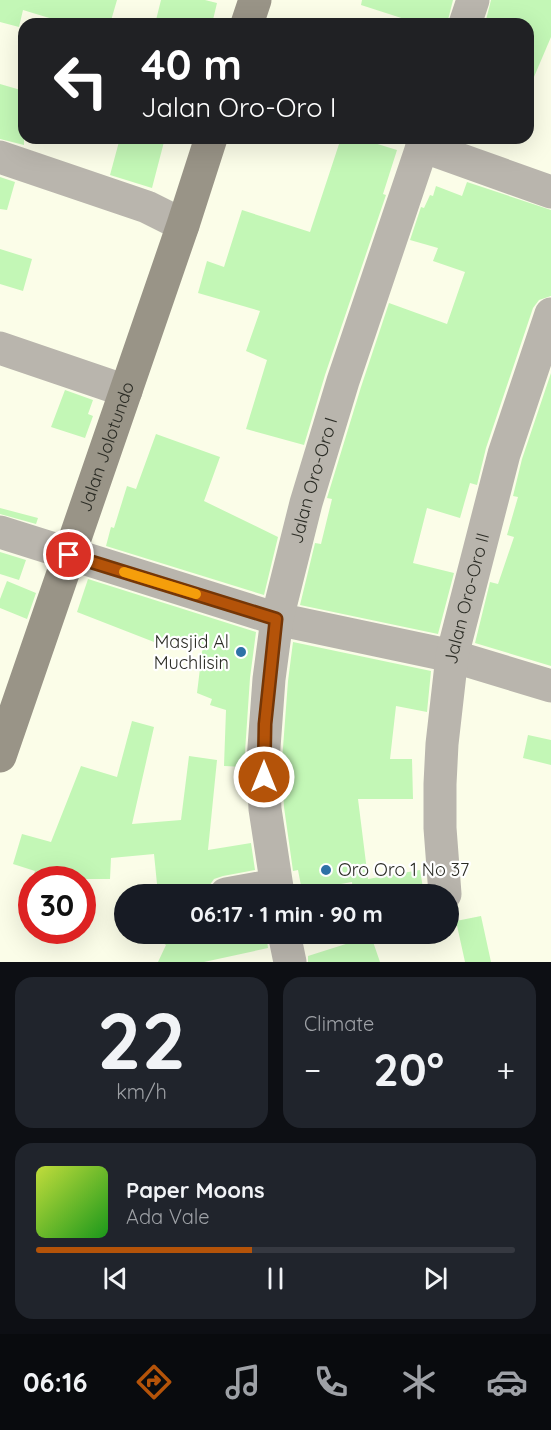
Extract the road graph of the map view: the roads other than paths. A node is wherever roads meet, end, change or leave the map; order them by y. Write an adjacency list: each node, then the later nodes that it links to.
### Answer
1 (255, 0): 3 (main road)
2 (473, 0): 4 (street)
3 (249, 18)
4 (467, 18)
5 (209, 144): 10 (main road, Jalan Jolotundo)
6 (422, 144): 16 (street, Jalan Oro-Oro I)
7 (428, 144): 9 (street)
8 (0, 157): 10 (street)
9 (551, 192)
10 (183, 225): 13 (main road, Jalan Jolotundo)
11 (551, 314): 17 (street, Jalan Oro-Oro II)
12 (0, 348): 13 (street)
13 (126, 392): 15 (main road, Jalan Jolotundo)
14 (0, 532): 15 (street)
15 (69, 555): 16 (street); 19 (main road, Jalan Jolotundo)
16 (276, 619): 17 (street); 21 (street, Jalan Oro-Oro I)
17 (452, 656): 18 (street); 22 (street, Jalan Oro-Oro II)
18 (551, 686)
19 (6, 722): 20 (main road, Jalan Jolotundo)
20 (0, 756)
21 (276, 884)
22 (444, 884)
23 (286, 944): 24 (street)
24 (290, 962)

